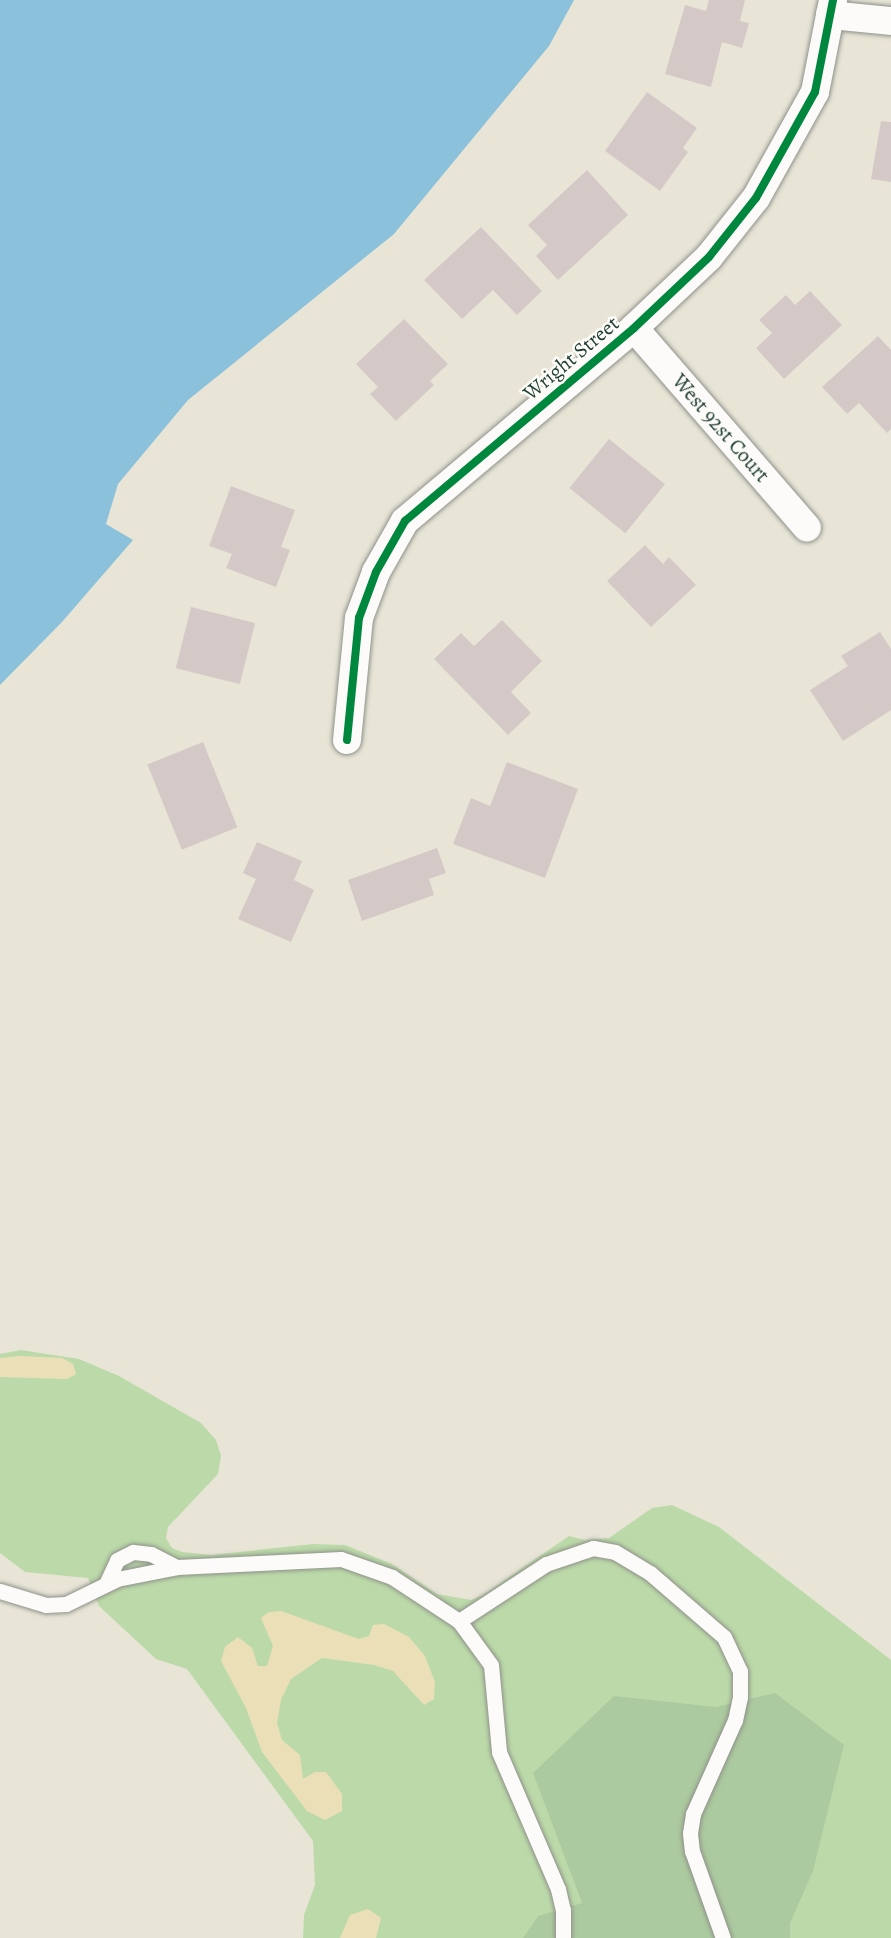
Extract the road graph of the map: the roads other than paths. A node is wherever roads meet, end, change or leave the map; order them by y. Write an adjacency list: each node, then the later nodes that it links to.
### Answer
1 (832, 8): 2 (street); 3 (street, Wright Street)
2 (891, 21)
3 (634, 328): 4 (street, West 92st Court); 5 (street, Wright Street)
4 (807, 528)
5 (348, 740)
6 (177, 1567): 7 (lane); 7 (lane); 9 (lane)
7 (101, 1588): 8 (lane)
8 (0, 1591)
9 (459, 1621): 10 (lane); 11 (lane)
10 (563, 1938)
11 (723, 1938)

